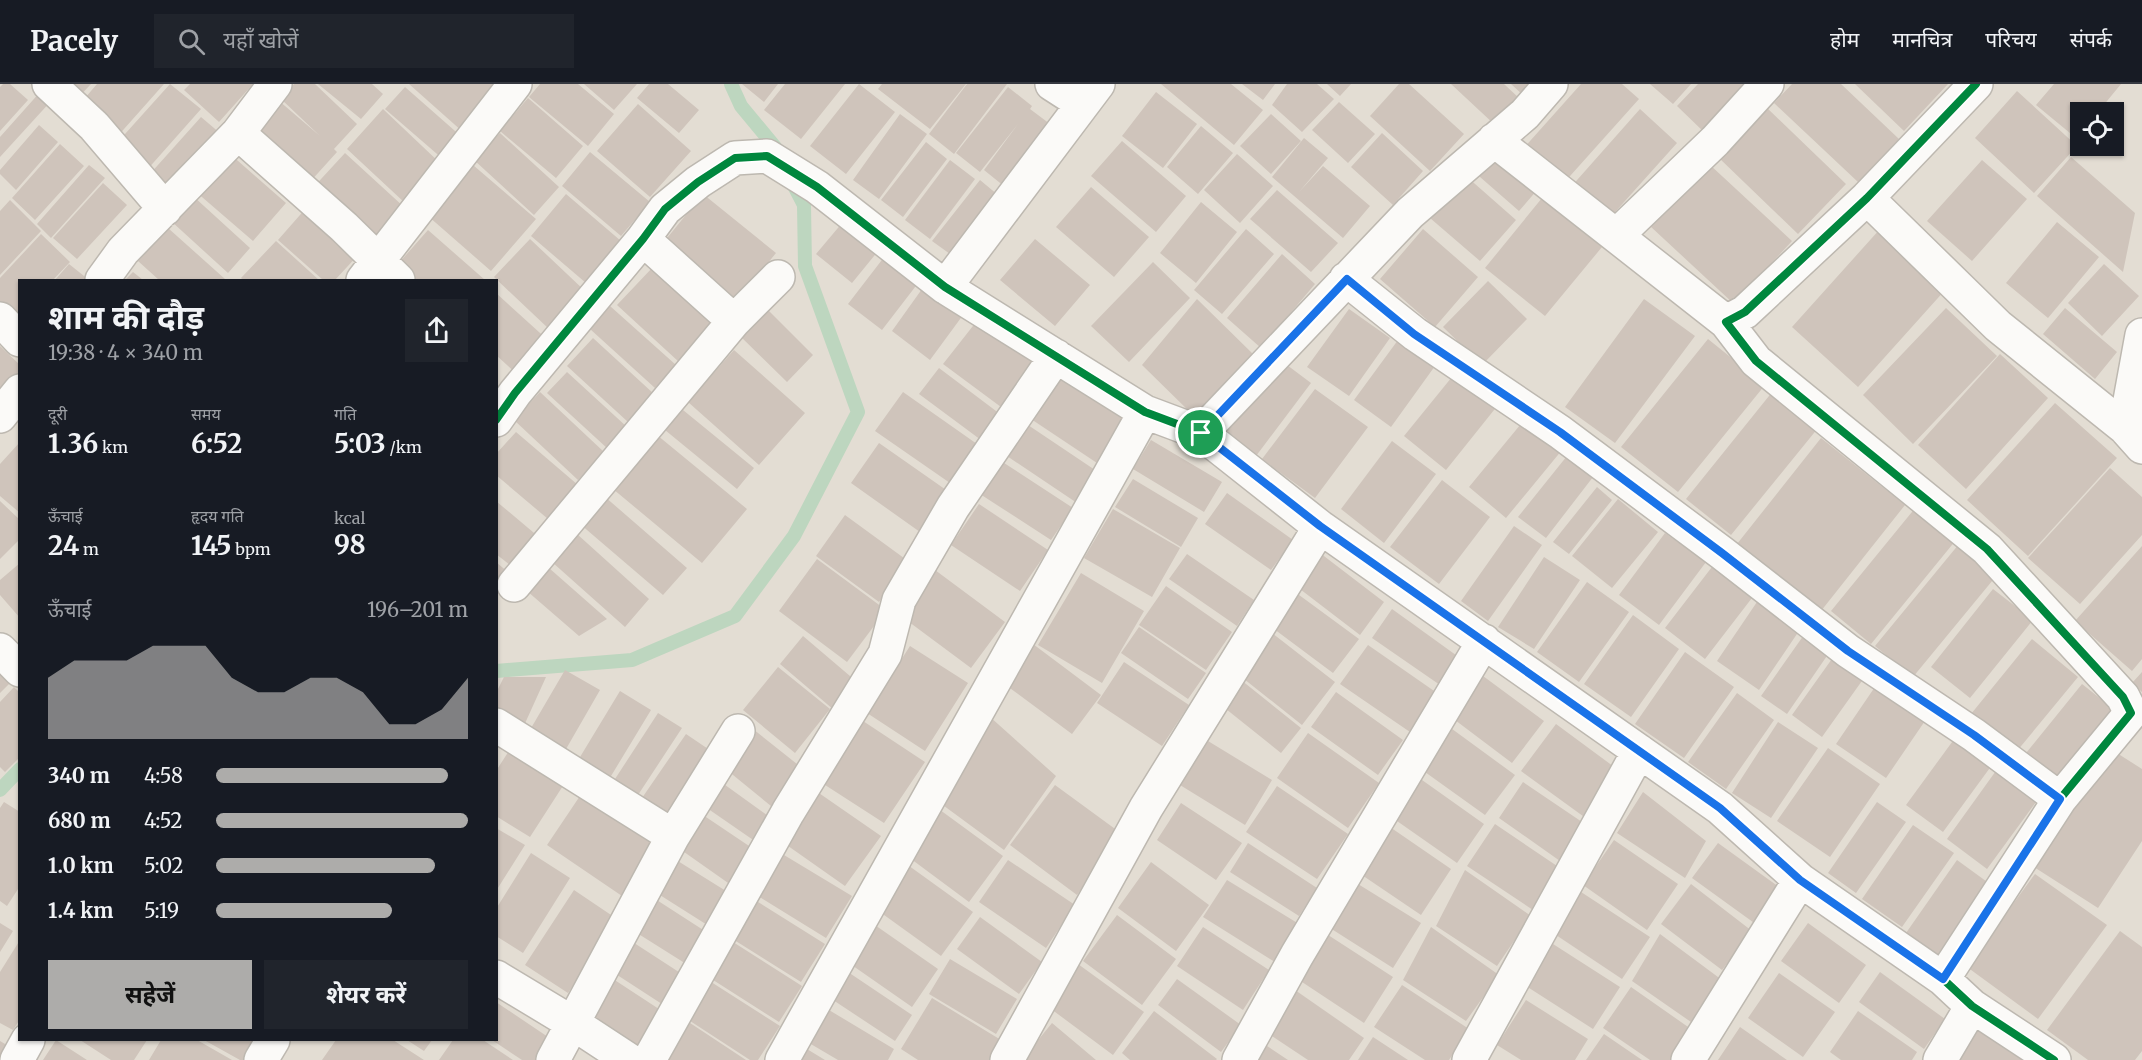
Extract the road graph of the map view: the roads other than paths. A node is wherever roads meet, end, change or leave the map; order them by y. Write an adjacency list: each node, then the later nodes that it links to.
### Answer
1 (49, 84): 12 (street)
2 (275, 84): 9 (street)
3 (515, 84): 15 (street)
4 (1052, 84): 8 (street)
5 (1551, 84): 10 (street)
6 (1767, 84): 13 (street)
7 (1976, 84): 11 (street)
8 (1090, 94): 19 (street)
9 (238, 133): 12 (street); 15 (street)
10 (1494, 140): 13 (street); 18 (street)
11 (1867, 198): 22 (street); 32 (street)
12 (165, 209): 17 (street)
13 (1617, 235): 22 (street)
14 (643, 239): 19 (street); 21 (street); 26 (street)
15 (379, 274)
16 (778, 277): 21 (street)
17 (103, 279)
18 (1347, 279): 31 (street); 39 (street)
19 (945, 287): 25 (street)
20 (0, 319): 24 (street)
21 (734, 321): 34 (street)
22 (1726, 322): 39 (street)
23 (2142, 335): 32 (street)
24 (18, 338)
25 (1056, 356): 28 (street); 52 (street)
26 (506, 384): 29 (street)
27 (18, 394): 30 (street)
28 (1145, 412): 31 (street); 53 (street)
29 (498, 413)
30 (0, 416)
31 (1201, 433): 33 (street)
32 (2133, 438)
33 (1320, 526): 35 (street); 54 (street)
34 (514, 585)
35 (1484, 641): 38 (street); 55 (street)
36 (498, 726): 40 (street)
37 (738, 731): 40 (street)
38 (1639, 751): 41 (street); 56 (street)
39 (2060, 799): 43 (street)
40 (673, 836): 45 (street)
41 (1800, 880): 43 (street); 57 (street)
42 (498, 978): 45 (street)
43 (1943, 979): 44 (street)
44 (1972, 1006): 58 (street); 59 (street)
45 (574, 1024): 50 (street); 51 (street)
46 (27, 1041): 48 (street)
47 (272, 1041): 49 (street)
48 (17, 1060)
49 (261, 1060)
50 (553, 1060)
51 (629, 1060)
52 (649, 1060)
53 (782, 1060)
54 (1007, 1060)
55 (1239, 1060)
56 (1469, 1060)
57 (1688, 1060)
58 (1940, 1060)
59 (2054, 1060)

